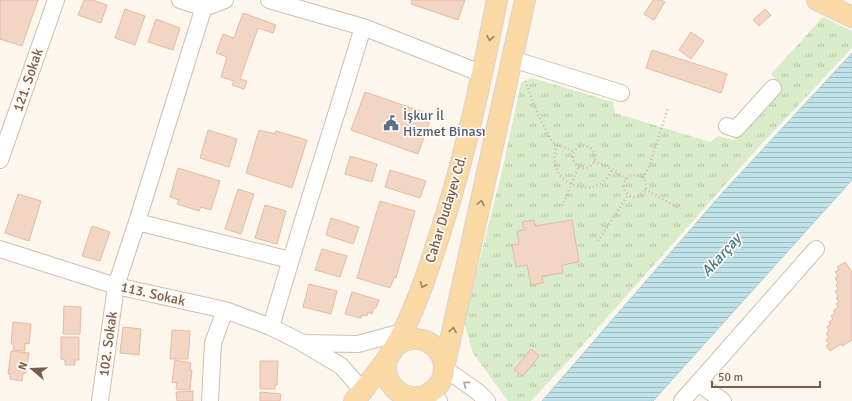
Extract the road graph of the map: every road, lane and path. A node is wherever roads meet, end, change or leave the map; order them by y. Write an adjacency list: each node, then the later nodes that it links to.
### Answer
1 (56, 0): 19 (street, 121. Sokak)
2 (180, 0): 8 (street)
3 (225, 0): 8 (street)
4 (269, 0): 10 (street)
5 (497, 0): 12 (main road, Cahar Dudayev Cd., one-way to 12)
6 (525, 0): 11 (main road, Cahar Dudayev Cd.)
7 (817, 0): 9 (main road)
8 (205, 4): 30 (street, 102. Sokak)
9 (852, 16)
10 (363, 27): 12 (street); 34 (street)
11 (511, 65): 14 (street); 17 (path); 41 (main road, Cahar Dudayev Cd., one-way to 11)
12 (482, 74): 38 (main road, Cahar Dudayev Cd., one-way to 38)
13 (773, 88): 16 (street)
14 (621, 93)
15 (668, 108): 23 (path)
16 (727, 126)
17 (557, 145): 18 (path); 25 (path)
18 (575, 152): 20 (path); 21 (path)
19 (0, 160)
20 (594, 161): 21 (path); 22 (path)
21 (579, 166): 25 (path)
22 (612, 169): 24 (path); 25 (path)
23 (642, 178): 24 (path); 26 (path)
24 (626, 179): 27 (path)
25 (571, 184): 28 (path)
26 (645, 189): 27 (path); 29 (path)
27 (628, 195): 31 (path)
28 (562, 206)
29 (680, 209)
30 (137, 222): 34 (street); 35 (street, 102. Sokak)
31 (598, 241)
32 (816, 249): 42 (street)
33 (0, 250): 35 (street, 113. Sokak)
34 (290, 260): 37 (street)
35 (116, 286): 36 (street, 113. Sokak); 45 (street, 102. Sokak)
36 (225, 310): 37 (street, 113. Sokak); 46 (street)
37 (271, 327): 39 (street, 113. Sokak)
38 (402, 332): 39 (street, 113. Sokak); 40 (main road, Cahar Dudayev Cd.)
39 (303, 344): 43 (street, 113. Sokak)
40 (391, 352): 41 (main road); 43 (main road, Cahar Dudayev Cd.); 44 (main road)
41 (444, 368): 44 (main road); 47 (street, one-way to 41)
42 (698, 383): 48 (street); 49 (street)
43 (358, 396)
44 (427, 399)
45 (100, 401)
46 (210, 401)
47 (487, 401)
48 (682, 401)
49 (723, 401)

